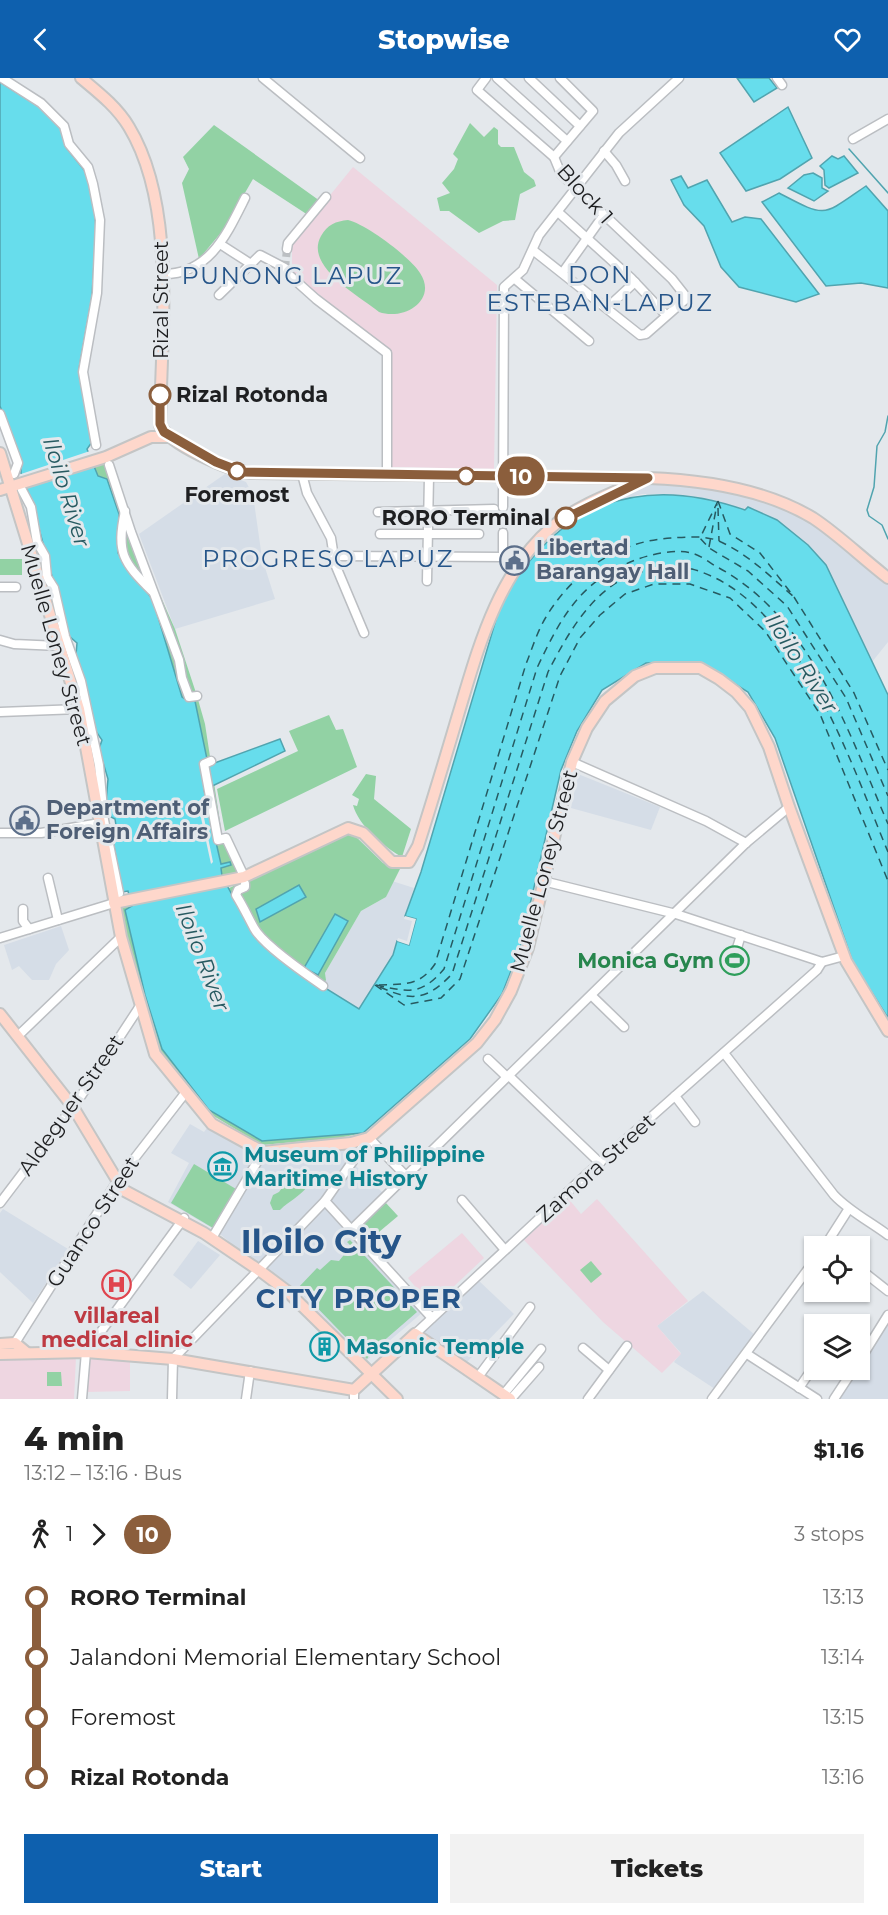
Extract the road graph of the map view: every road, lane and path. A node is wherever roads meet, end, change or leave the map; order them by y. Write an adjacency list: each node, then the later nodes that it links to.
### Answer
1 (2, 78): 40 (street)
2 (263, 78): 15 (street)
3 (486, 78): 14 (street, Block 1)
4 (497, 78): 12 (street)
5 (529, 78): 10 (street)
6 (560, 78): 10 (street)
7 (678, 78): 13 (street)
8 (82, 79): 28 (main road, Rizal Street)
9 (888, 119): 11 (street)
10 (580, 126): 12 (street)
11 (853, 140)
12 (567, 141): 14 (street)
13 (604, 152): 16 (street); 17 (street)
14 (554, 157): 17 (street, Block 1)
15 (360, 158)
16 (625, 181)
17 (576, 187): 20 (street); 21 (street, Block 1)
18 (326, 197): 24 (street)
19 (245, 198): 23 (street)
20 (558, 212): 22 (street); 25 (street)
21 (603, 216): 22 (street); 33 (street, Block 1)
22 (586, 237): 27 (street); 30 (street)
23 (220, 244): 26 (street); 28 (street)
24 (287, 249)
25 (534, 250): 27 (street); 29 (street)
26 (251, 264): 31 (street); 42 (street)
27 (563, 272): 32 (street)
28 (162, 274): 36 (main road, Rizal Street)
29 (515, 279): 34 (street); 44 (street)
30 (635, 282): 32 (street); 33 (street)
31 (219, 295)
32 (608, 308): 33 (street)
33 (666, 315)
34 (589, 341)
35 (0, 414): 46 (street)
36 (160, 424): 37 (main road); 38 (main road)
37 (169, 437): 38 (main road); 41 (main road)
38 (147, 438): 40 (main road)
39 (0, 453): 46 (main road, Muelle Loney Street)
40 (105, 454): 46 (main road); 48 (street)
41 (302, 474): 42 (main road); 54 (street)
42 (387, 475): 43 (main road)
43 (429, 476): 44 (main road); 47 (street)
44 (504, 476): 45 (main road); 47 (street)
45 (648, 478): 56 (main road); 77 (main road)
46 (12, 483): 63 (main road, Muelle Loney Street); 77 (street)
47 (428, 510): 49 (street); 50 (street)
48 (125, 511): 60 (street); 60 (street)
49 (378, 512)
50 (428, 532): 52 (street); 53 (street); 55 (street)
51 (503, 533): 55 (street)
52 (380, 534)
53 (479, 534)
54 (334, 556): 55 (street); 61 (street)
55 (427, 556): 57 (street)
56 (888, 578)
57 (427, 581)
58 (0, 587): 59 (street)
59 (16, 587)
60 (156, 596): 64 (street)
61 (364, 633)
62 (0, 640): 63 (street)
63 (59, 646): 65 (main road, Muelle Loney Street)
64 (197, 696)
65 (79, 709): 66 (street); 70 (main road, Muelle Loney Street)
66 (0, 712)
67 (572, 762): 69 (main road, Muelle Loney Street); 72 (street); 75 (main road, Muelle Loney Street)
68 (208, 763): 73 (street)
69 (789, 807): 72 (street); 87 (main road, Muelle Loney Street)
70 (100, 823): 71 (street); 78 (main road, Muelle Loney Street)
71 (0, 833)
72 (746, 843): 80 (street)
73 (242, 872)
74 (48, 878): 81 (street)
75 (543, 881): 80 (street); 104 (main road, Muelle Loney Street)
76 (245, 884): 89 (street)
77 (123, 897): 78 (main road)
78 (114, 903): 81 (street); 84 (main road, Muelle Loney Street)
79 (24, 909): 82 (street)
80 (676, 914): 83 (street); 90 (street)
81 (58, 920): 82 (street)
82 (28, 929): 85 (street)
83 (741, 935): 86 (street); 88 (street)
84 (121, 937): 92 (main road, Muelle Loney Street); 96 (street)
85 (0, 938)
86 (737, 948)
87 (844, 956): 88 (street); 95 (main road, Muelle Loney Street)
88 (822, 962): 97 (street, Zamora Street)
89 (323, 986)
90 (592, 996): 94 (street); 99 (street)
91 (0, 1004): 96 (main road)
92 (140, 1006): 100 (main road, Muelle Loney Street); 102 (street, Aldeguer Street)
93 (0, 1014): 102 (main road)
94 (624, 1027)
95 (888, 1031)
96 (22, 1032): 102 (main road)
97 (724, 1053): 101 (street, Zamora Street); 112 (street)
98 (488, 1059): 99 (street)
99 (508, 1076): 106 (street); 107 (street)
100 (186, 1092): 105 (main road, Muelle Loney Street); 108 (street, Guanco Street)
101 (675, 1096): 103 (street); 106 (street, Zamora Street)
102 (75, 1105): 108 (main road); 111 (street, Aldeguer Street)
103 (695, 1122)
104 (369, 1138): 105 (main road, Muelle Loney Street); 107 (street); 110 (street)
105 (263, 1152): 117 (street)
106 (600, 1163): 118 (street, Zamora Street)
107 (405, 1175): 114 (street)
108 (119, 1180): 113 (main road); 127 (street, Guanco Street)
109 (462, 1200): 118 (street)
110 (325, 1201): 114 (street); 119 (street)
111 (0, 1203)
112 (848, 1210): 115 (street); 116 (street)
113 (184, 1221): 117 (main road); 133 (street)
114 (352, 1228): 125 (street)
115 (888, 1234)
116 (834, 1236)
117 (212, 1238): 119 (main road)
118 (505, 1250): 125 (street, Zamora Street)
119 (259, 1270): 137 (street); 141 (main road)
120 (804, 1275): 136 (street)
121 (870, 1277): 122 (street)
122 (888, 1291)
123 (530, 1307): 142 (street)
124 (888, 1315): 129 (street)
125 (432, 1318): 126 (street, Zamora Street)
126 (415, 1334): 141 (main road, Zamora Street); 142 (main road)
127 (15, 1343): 128 (main road); 134 (main road)
128 (0, 1344)
129 (870, 1344)
130 (627, 1346): 139 (street)
131 (583, 1348): 139 (street)
132 (541, 1349): 147 (street)
133 (86, 1352): 134 (main road); 137 (main road); 148 (street)
134 (27, 1353): 135 (main road)
135 (0, 1354)
136 (747, 1354): 145 (street); 153 (street)
137 (173, 1359): 140 (main road); 149 (street)
138 (539, 1367): 147 (street)
139 (609, 1370): 152 (street)
140 (250, 1371): 146 (main road); 150 (street)
141 (370, 1375): 146 (main road, Zamora Street); 151 (main road)
142 (478, 1377): 147 (main road)
143 (805, 1380): 145 (street)
144 (846, 1380): 155 (street)
145 (800, 1388): 154 (street)
146 (354, 1394)
147 (508, 1398)
148 (82, 1399)
149 (172, 1399)
150 (246, 1399)
151 (397, 1399)
152 (588, 1399)
153 (712, 1399)
154 (817, 1399)
155 (834, 1399)

